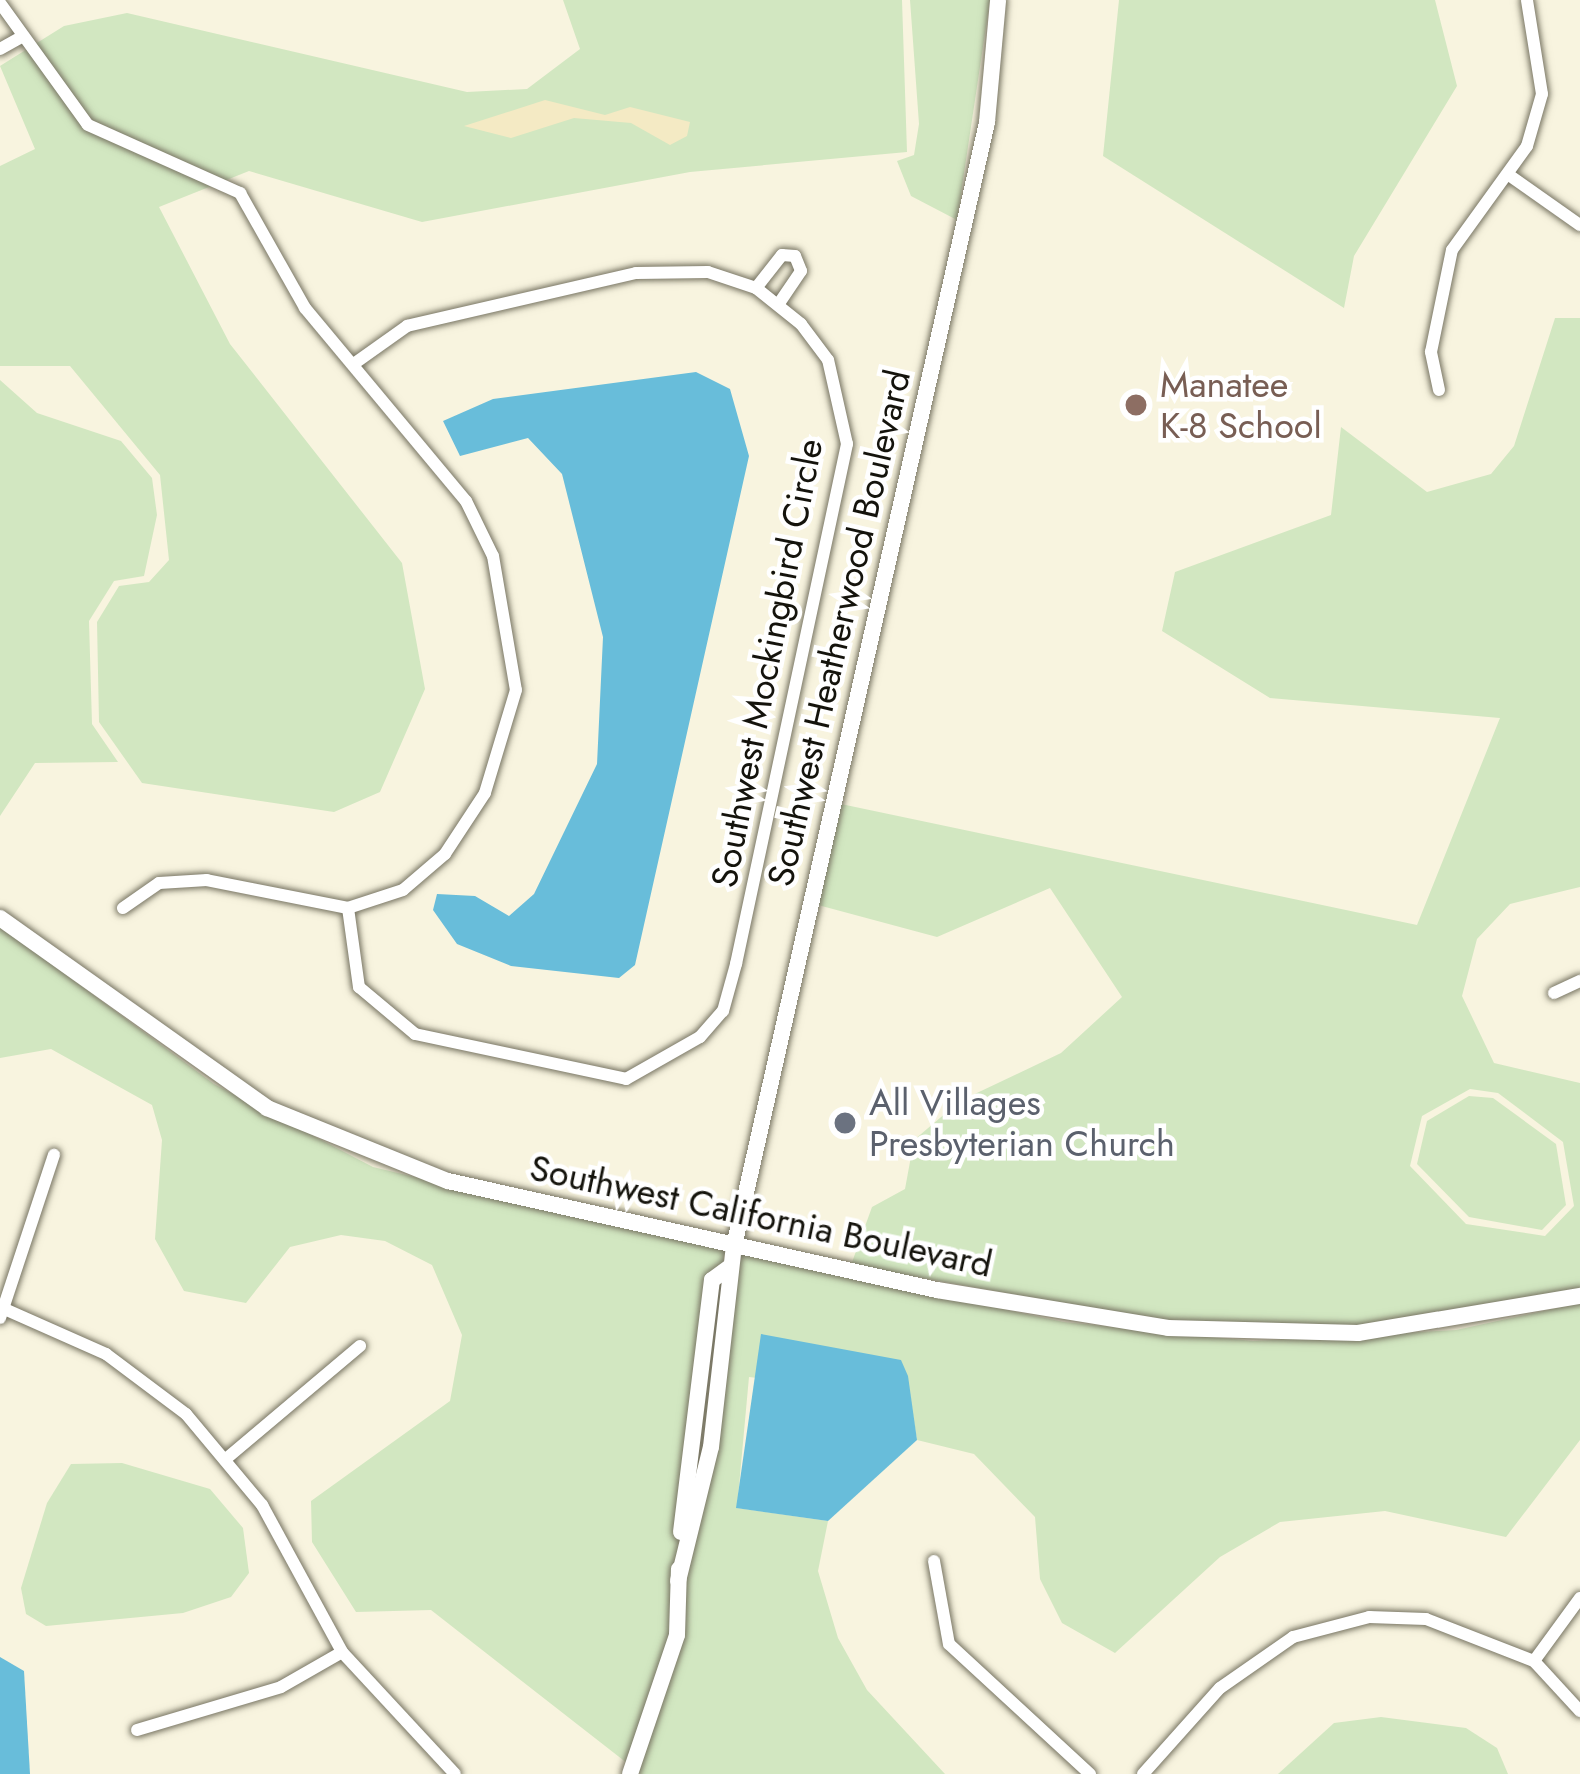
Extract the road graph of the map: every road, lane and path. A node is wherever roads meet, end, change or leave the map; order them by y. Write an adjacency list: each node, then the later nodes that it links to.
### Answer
1 (998, 0): 18 (street, Southwest Heatherwood Boulevard)
2 (1527, 0): 6 (street)
3 (0, 3): 4 (street)
4 (20, 38): 5 (street); 10 (street)
5 (0, 49)
6 (1509, 175): 7 (street); 11 (street)
7 (1580, 225)
8 (756, 288): 9 (street, Southwest Mockingbird Circle); 9 (street); 10 (street, Southwest Mockingbird Circle)
9 (778, 305): 13 (street, Southwest Mockingbird Circle)
10 (355, 363): 13 (street)
11 (1439, 390)
12 (123, 908): 13 (street)
13 (348, 908)
14 (0, 918): 18 (street, Southwest California Boulevard)
15 (1580, 981): 16 (street)
16 (1554, 993)
17 (54, 1155): 21 (street)
18 (734, 1246): 19 (street, Southwest Heatherwood Boulevard); 20 (street, Southwest California Boulevard)
19 (730, 1267): 23 (street, Southwest Heatherwood Boulevard); 24 (street, Southwest Heatherwood Boulevard)
20 (1580, 1296)
21 (1, 1311): 25 (street)
22 (360, 1346): 25 (street)
23 (690, 1424): 24 (street); 27 (street, Southwest Heatherwood Boulevard)
24 (714, 1426): 27 (street, Southwest Heatherwood Boulevard)
25 (227, 1459): 29 (street)
26 (934, 1561): 35 (street)
27 (678, 1581): 34 (street, Southwest Heatherwood Boulevard)
28 (1580, 1598): 30 (street)
29 (342, 1652): 32 (street); 33 (street)
30 (1534, 1661): 31 (street); 36 (street)
31 (1580, 1711)
32 (137, 1730)
33 (455, 1774)
34 (630, 1774)
35 (1090, 1774)
36 (1143, 1774)

